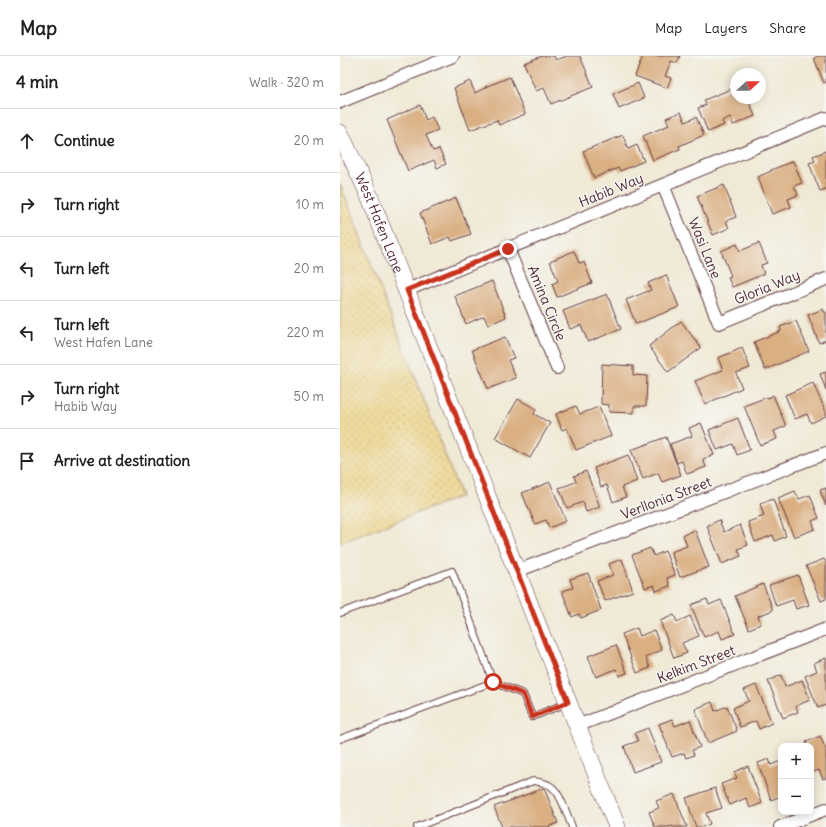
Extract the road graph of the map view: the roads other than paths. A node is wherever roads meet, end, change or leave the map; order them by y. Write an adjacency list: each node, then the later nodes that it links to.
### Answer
1 (453, 56): 2 (street)
2 (340, 102)
3 (826, 118): 5 (street, Habib Way)
4 (340, 133): 8 (main road, West Hafen Lane)
5 (664, 185): 6 (street, Habib Way); 9 (street, Wasi Lane)
6 (508, 249): 8 (street, Habib Way); 10 (street, Amina Circle)
7 (826, 279): 9 (street, Gloria Way)
8 (407, 290): 12 (main road, West Hafen Lane)
9 (719, 322)
10 (557, 368)
11 (826, 453): 12 (street, Verllonia Street)
12 (517, 571): 16 (main road, West Hafen Lane)
13 (340, 613): 15 (lane)
14 (826, 629): 17 (street, Kelkim Street)
15 (493, 682): 16 (lane); 18 (lane)
16 (568, 702): 17 (main road, West Hafen Lane)
17 (578, 726): 22 (main road, West Hafen Lane)
18 (340, 739)
19 (826, 809): 23 (street)
20 (417, 827): 21 (lane)
21 (572, 827)
22 (617, 827)
23 (780, 827)

